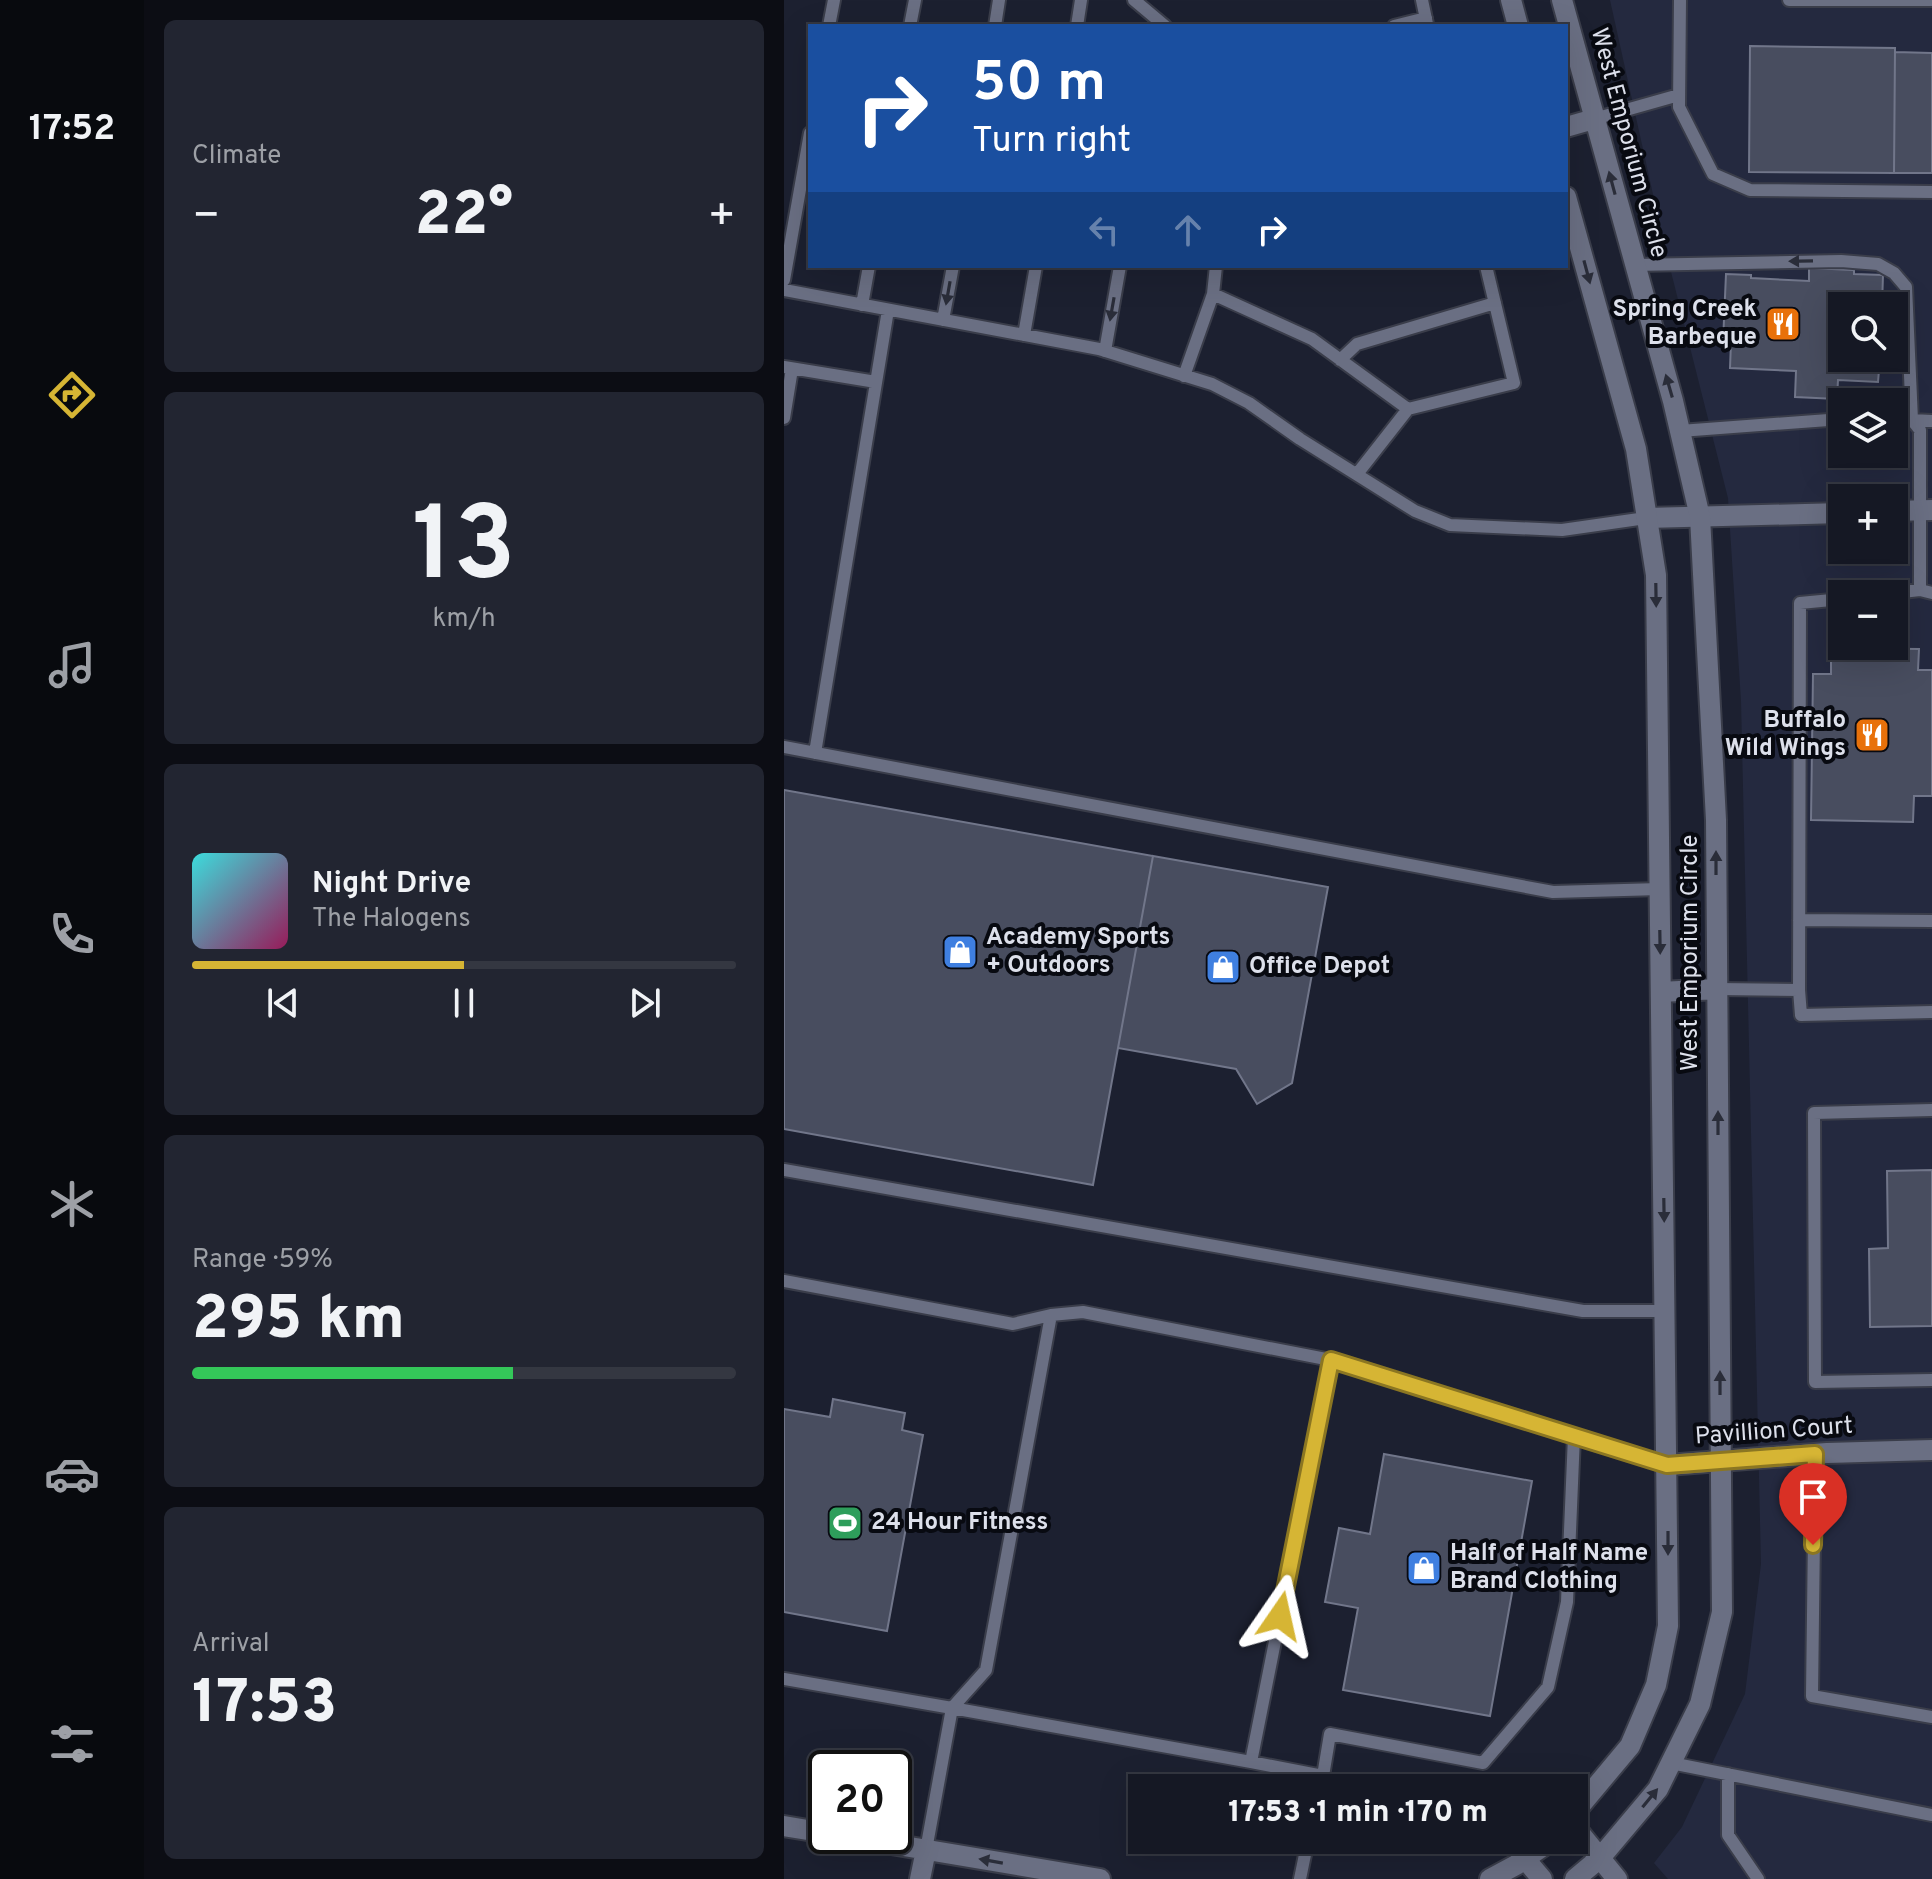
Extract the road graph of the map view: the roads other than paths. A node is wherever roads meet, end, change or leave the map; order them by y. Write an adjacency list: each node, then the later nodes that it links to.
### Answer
1 (834, 0): 13 (lane)
2 (915, 0): 14 (lane)
3 (999, 0): 15 (lane)
4 (1081, 0): 16 (lane)
5 (1134, 0): 17 (lane)
6 (1422, 0): 12 (lane)
7 (1511, 0): 18 (street)
8 (1562, 0): 20 (street, West Emporium Circle)
9 (1680, 0): 19 (lane)
10 (1789, 0): 11 (lane)
11 (1932, 0)
12 (1427, 22)
13 (829, 24)
14 (910, 24)
15 (995, 24)
16 (1077, 24)
17 (1163, 24)
18 (1517, 24)
19 (1679, 95): 20 (lane); 23 (lane)
20 (1594, 119): 21 (street); 25 (street, West Emporium Circle, one-way to 20)
21 (1568, 126)
22 (808, 144): 32 (lane)
23 (1932, 192)
24 (1568, 204): 56 (street, West Emporium Circle, one-way to 56)
25 (1634, 265): 49 (lane, one-way to 25); 51 (street, West Emporium Circle, one-way to 25)
26 (869, 268): 36 (lane)
27 (953, 268): 38 (lane, one-way to 38)
28 (1036, 268): 39 (lane)
29 (1120, 268): 40 (lane, one-way to 40)
30 (1216, 268): 34 (lane)
31 (1486, 268): 35 (lane)
32 (784, 280)
33 (784, 290): 36 (lane)
34 (1213, 294): 41 (lane); 43 (lane)
35 (1495, 303): 41 (lane); 45 (lane)
36 (862, 305): 37 (lane)
37 (888, 310): 38 (lane); 44 (lane)
38 (943, 320): 39 (lane)
39 (1024, 335): 40 (lane)
40 (1105, 351): 43 (lane)
41 (1340, 360): 45 (lane)
42 (788, 368): 44 (lane); 46 (lane)
43 (1184, 376): 52 (lane)
44 (876, 382): 60 (lane)
45 (1408, 409): 52 (lane)
46 (784, 418)
47 (1908, 419): 49 (lane)
48 (1828, 420): 51 (lane)
49 (1912, 420): 50 (lane); 53 (lane)
50 (1932, 421)
51 (1680, 431): 55 (street, West Emporium Circle)
52 (1357, 474): 56 (lane)
53 (1926, 510): 57 (lane)
54 (1828, 513): 55 (street)
55 (1700, 517): 56 (street); 64 (street, West Emporium Circle, one-way to 55)
56 (1646, 518): 61 (street, West Emporium Circle, one-way to 61)
57 (1926, 592)
58 (1828, 600): 62 (lane)
59 (784, 747): 60 (lane)
60 (815, 753): 61 (lane)
61 (1660, 889): 66 (street, West Emporium Circle, one-way to 66)
62 (1799, 920): 63 (lane); 65 (lane)
63 (1932, 921)
64 (1717, 989): 65 (lane); 66 (street); 78 (street, West Emporium Circle, one-way to 64)
65 (1799, 990): 67 (lane)
66 (1661, 992): 71 (street, West Emporium Circle, one-way to 71)
67 (1932, 1012)
68 (1932, 1110): 74 (lane)
69 (784, 1170): 71 (lane)
70 (784, 1281): 72 (lane)
71 (1665, 1311): 79 (street, West Emporium Circle)
72 (1051, 1315): 73 (lane); 81 (lane)
73 (1331, 1360): 75 (lane); 83 (lane)
74 (1932, 1380)
75 (1574, 1436): 79 (lane); 86 (lane)
76 (1932, 1450): 77 (street, Pavillion Court)
77 (1815, 1454): 78 (street, Pavillion Court); 82 (lane)
78 (1721, 1461): 79 (street, Pavillion Court); 84 (street, West Emporium Circle)
79 (1667, 1465): 88 (street, West Emporium Circle, one-way to 88)
80 (784, 1679): 81 (lane)
81 (952, 1708): 83 (lane); 94 (lane)
82 (1932, 1717)
83 (1251, 1762): 85 (lane)
84 (1671, 1763): 87 (lane); 97 (street, West Emporium Circle, one-way to 84)
85 (1293, 1774)
86 (1322, 1774)
87 (1728, 1774): 89 (lane); 106 (lane)
88 (1588, 1796)
89 (1932, 1815)
90 (784, 1826): 91 (street)
91 (808, 1830)
92 (1588, 1843): 97 (street)
93 (912, 1848): 94 (street)
94 (926, 1850): 99 (street); 100 (street, one-way to 94)
95 (1305, 1854): 101 (lane)
96 (1532, 1854): 98 (street)
97 (1600, 1858): 104 (street, West Emporium Circle); 105 (street)
98 (1525, 1859): 102 (street); 103 (street)
99 (920, 1879)
100 (1100, 1879)
101 (1300, 1879)
102 (1490, 1879)
103 (1542, 1879)
104 (1575, 1879)
105 (1617, 1879)
106 (1758, 1879)

